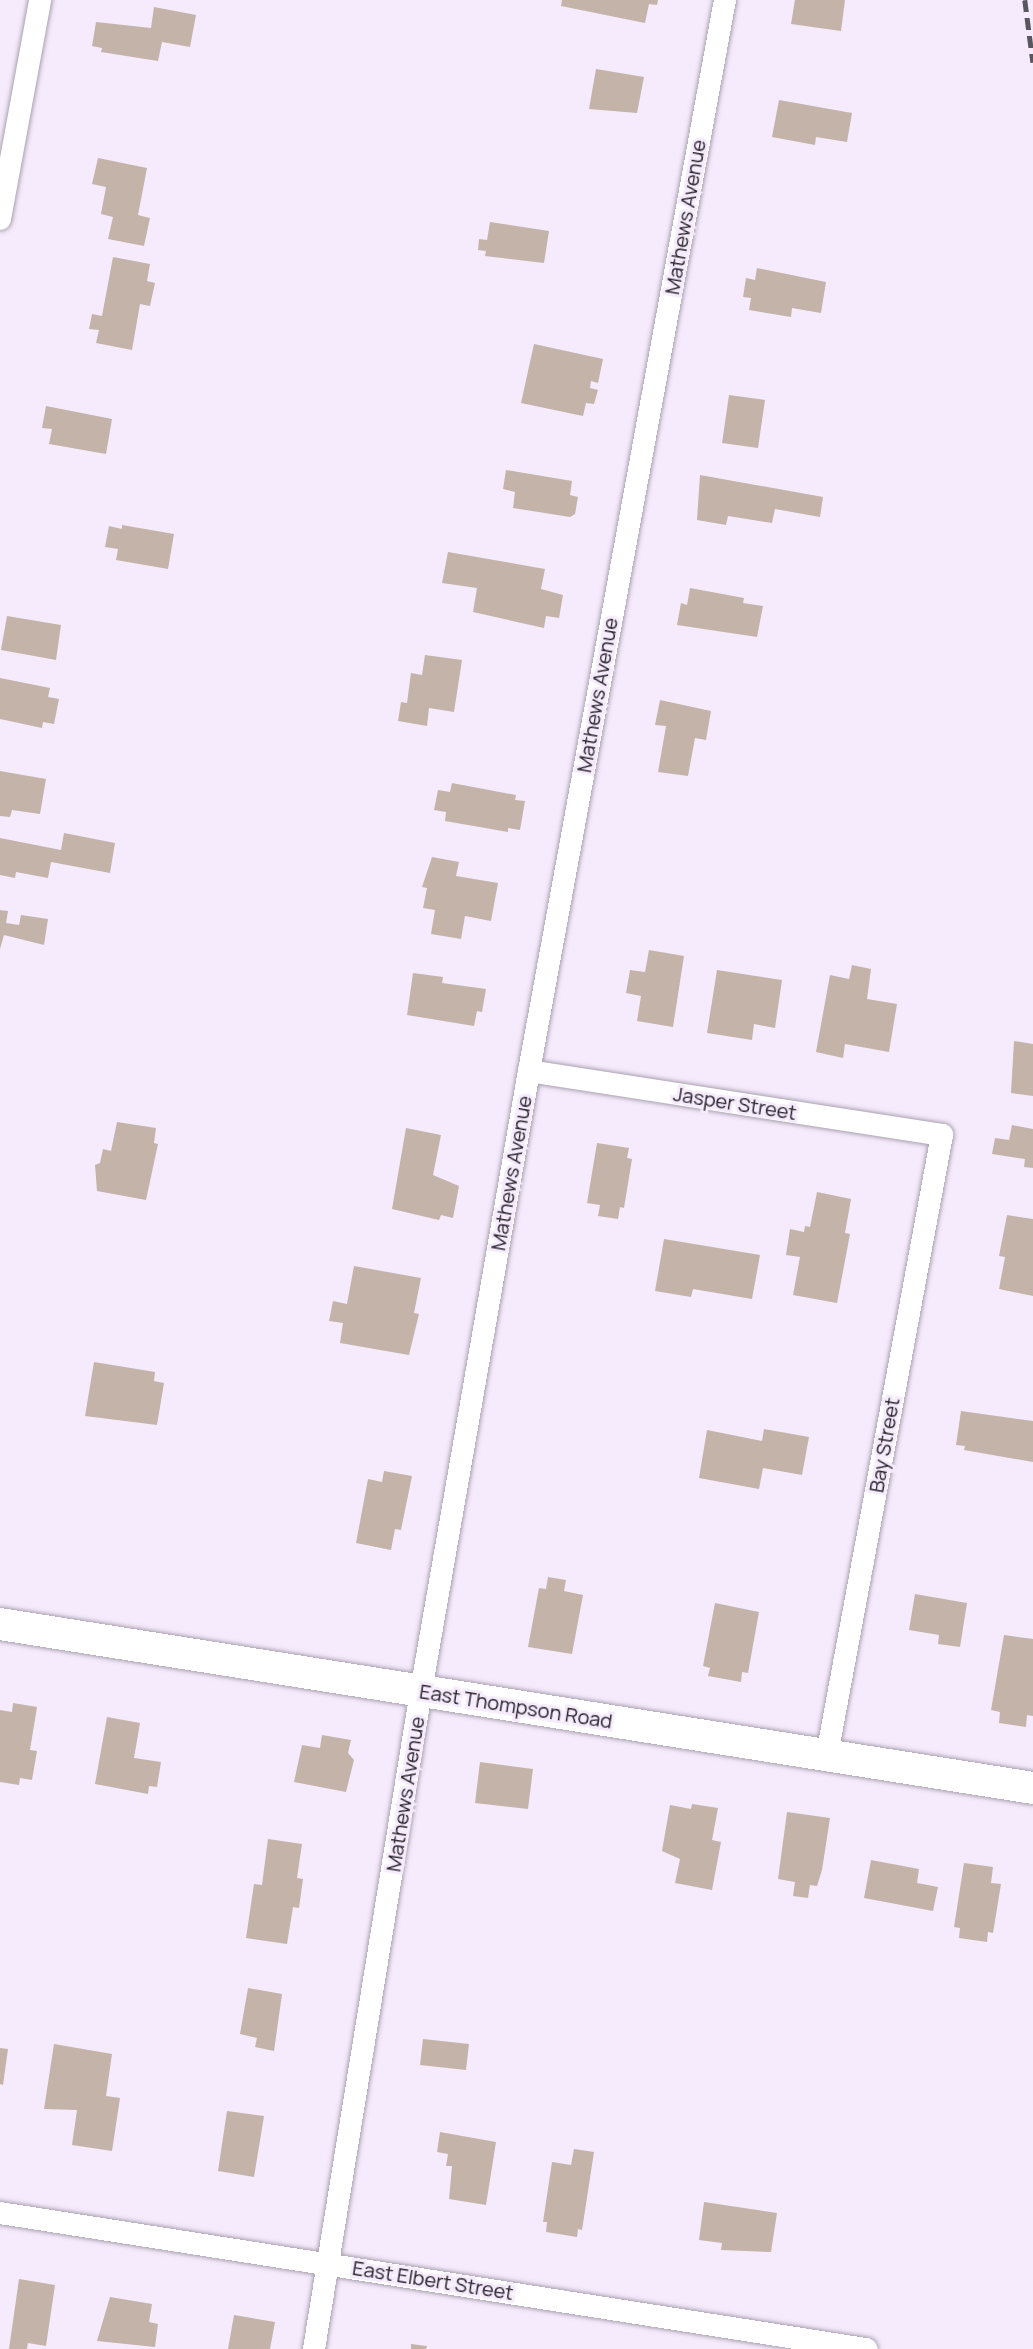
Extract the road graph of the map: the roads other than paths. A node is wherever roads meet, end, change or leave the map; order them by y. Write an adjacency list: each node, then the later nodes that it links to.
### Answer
1 (40, 0): 3 (street)
2 (724, 0): 4 (street, Mathews Avenue)
3 (0, 219)
4 (529, 1071): 5 (street, Jasper Street); 7 (street, Mathews Avenue)
5 (942, 1135): 8 (street, Bay Street)
6 (0, 1624): 7 (main road, East Thompson Road)
7 (421, 1691): 8 (main road, East Thompson Road); 11 (street, Mathews Avenue)
8 (827, 1755): 9 (main road, East Thompson Road)
9 (1033, 1788)
10 (0, 2213): 11 (street, East Elbert Street)
11 (330, 2264): 12 (street, Mathews Avenue); 13 (street, East Elbert Street)
12 (314, 2349)
13 (866, 2349)

